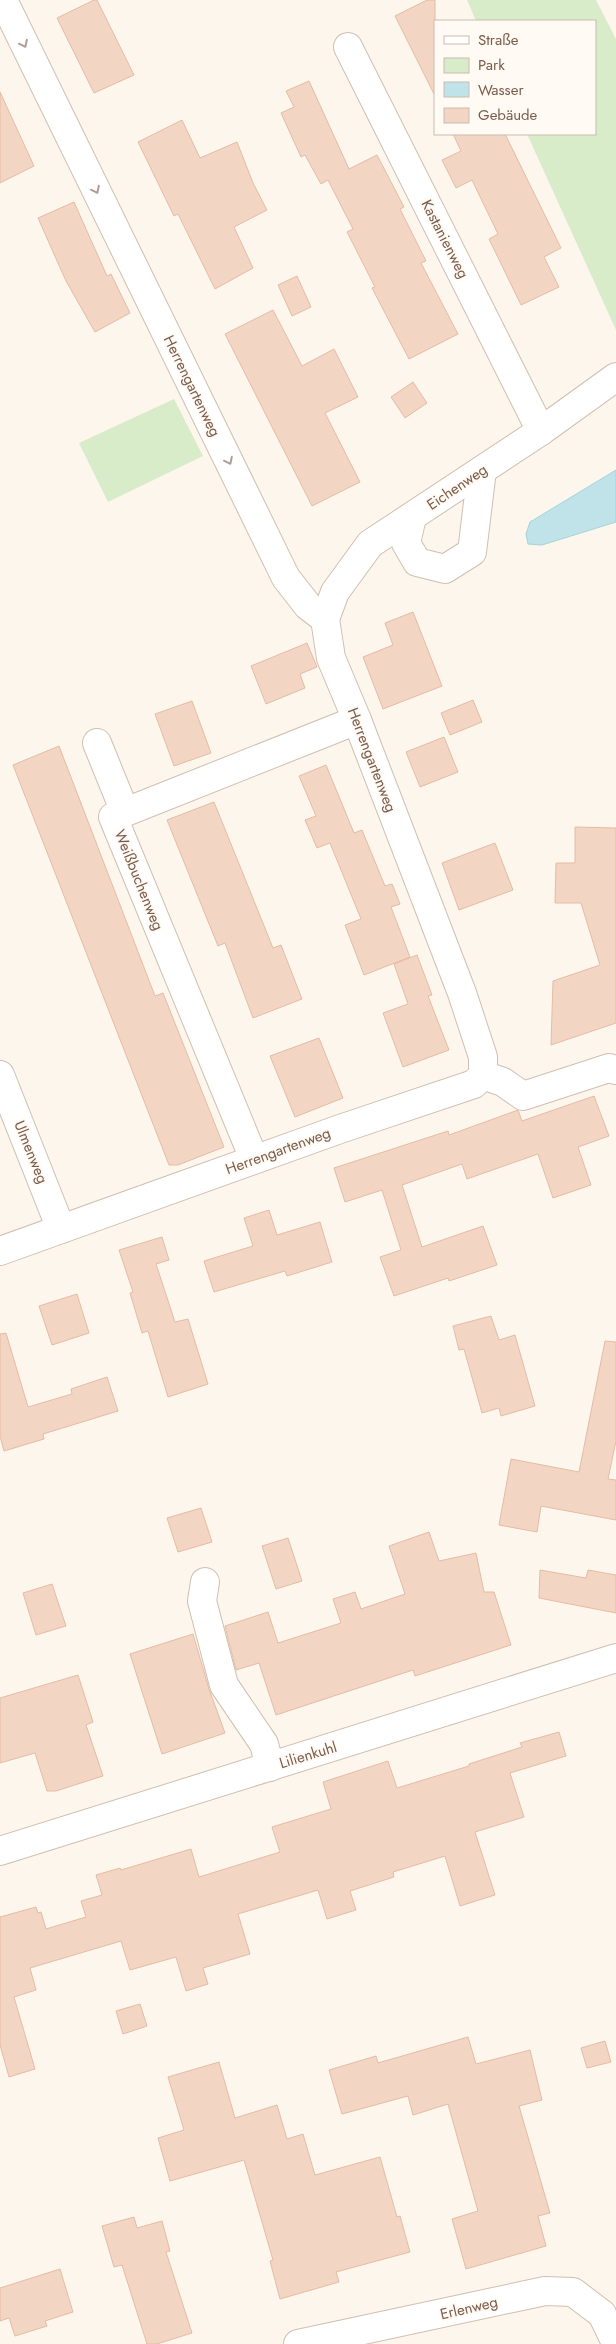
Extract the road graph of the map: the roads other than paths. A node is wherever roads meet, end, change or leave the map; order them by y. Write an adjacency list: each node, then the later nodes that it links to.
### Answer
1 (3, 0): 7 (street, Herrengartenweg, one-way to 7)
2 (348, 47): 4 (street, Kastanienweg)
3 (616, 378): 4 (street, Eichenweg)
4 (541, 431): 5 (street, Eichenweg)
5 (482, 470): 6 (street, Eichenweg); 6 (street)
6 (412, 517): 7 (street, Eichenweg)
7 (325, 619): 8 (street, Herrengartenweg)
8 (357, 720): 10 (street, Weißbuchenweg); 12 (street, Herrengartenweg)
9 (97, 743): 10 (street)
10 (125, 812): 14 (street, Weißbuchenweg)
11 (616, 1070): 12 (street)
12 (483, 1075): 14 (street, Herrengartenweg)
13 (0, 1076): 15 (street, Ulmenweg)
14 (254, 1159): 15 (street, Herrengartenweg)
15 (61, 1229): 16 (street, Herrengartenweg)
16 (0, 1251)
17 (205, 1582): 19 (street)
18 (616, 1658): 19 (street, Lilienkuhl)
19 (270, 1767): 20 (street, Lilienkuhl)
20 (0, 1851)
21 (616, 2343): 22 (street, Erlenweg)
22 (298, 2344)

